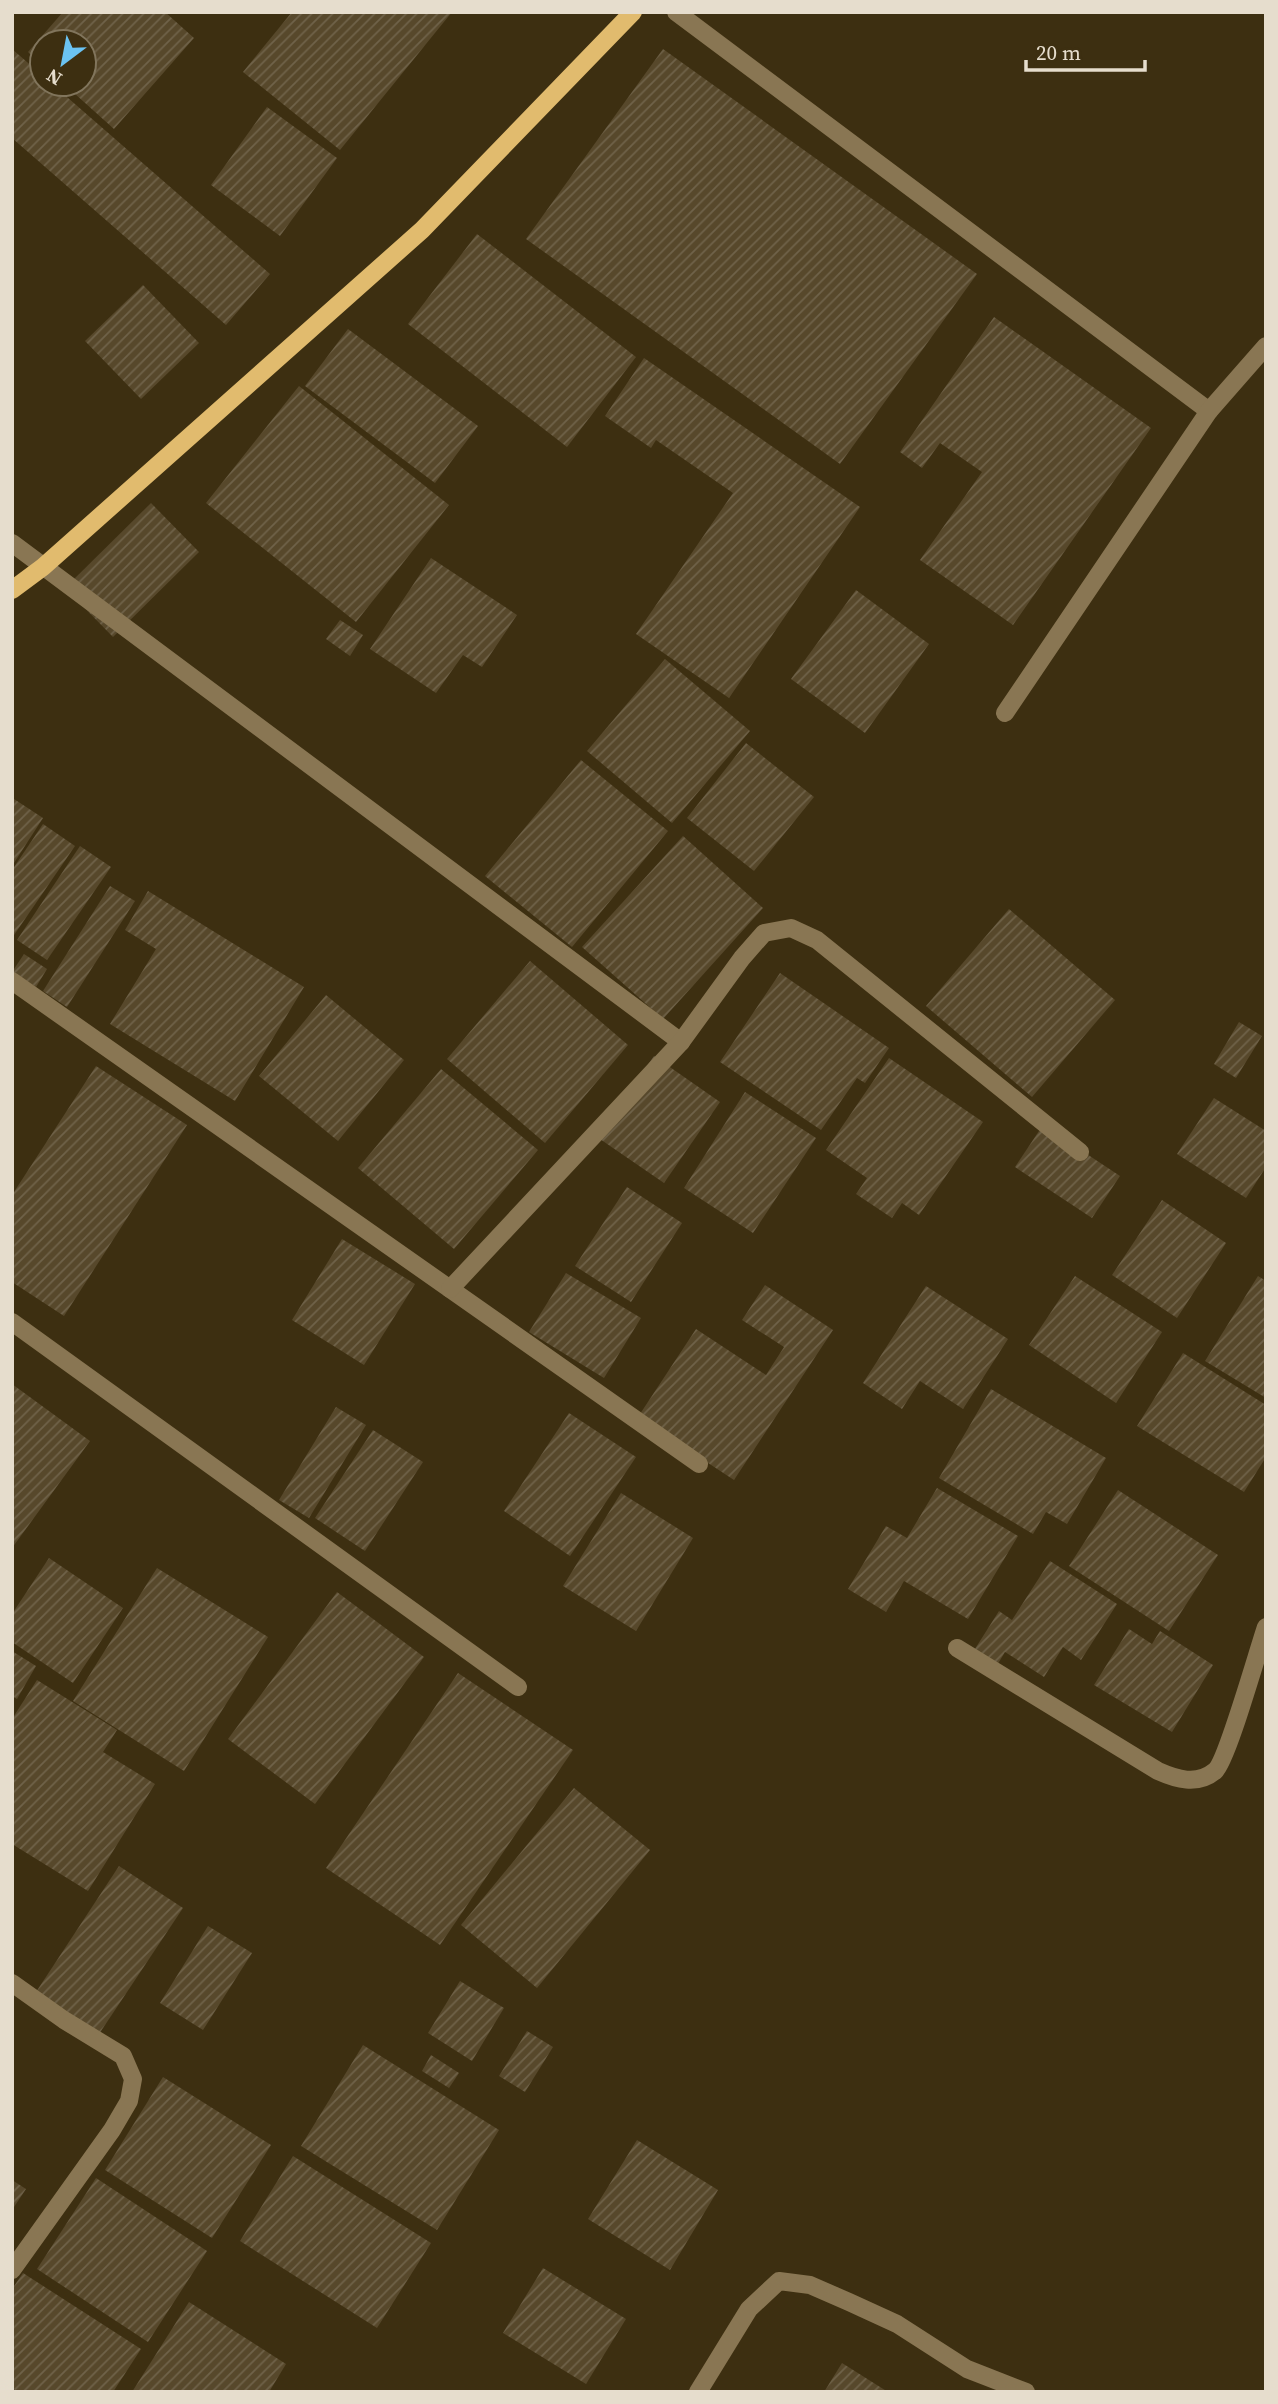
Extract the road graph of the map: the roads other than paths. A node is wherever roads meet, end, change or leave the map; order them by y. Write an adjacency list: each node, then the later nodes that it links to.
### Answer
1 (633, 12): 6 (main road)
2 (676, 12): 4 (street)
3 (1266, 346): 4 (street)
4 (1209, 411): 8 (street)
5 (12, 543): 6 (street)
6 (43, 568): 7 (main road); 10 (street)
7 (12, 590)
8 (1006, 713)
9 (12, 981): 12 (street)
10 (681, 1042): 11 (street); 12 (street)
11 (1080, 1152)
12 (450, 1289): 14 (street)
13 (12, 1322): 17 (street)
14 (699, 1464)
15 (1266, 1626): 16 (street)
16 (957, 1647)
17 (518, 1687)
18 (12, 1983): 19 (street)
19 (12, 2270)
20 (698, 2392): 21 (street)
21 (1026, 2392)

